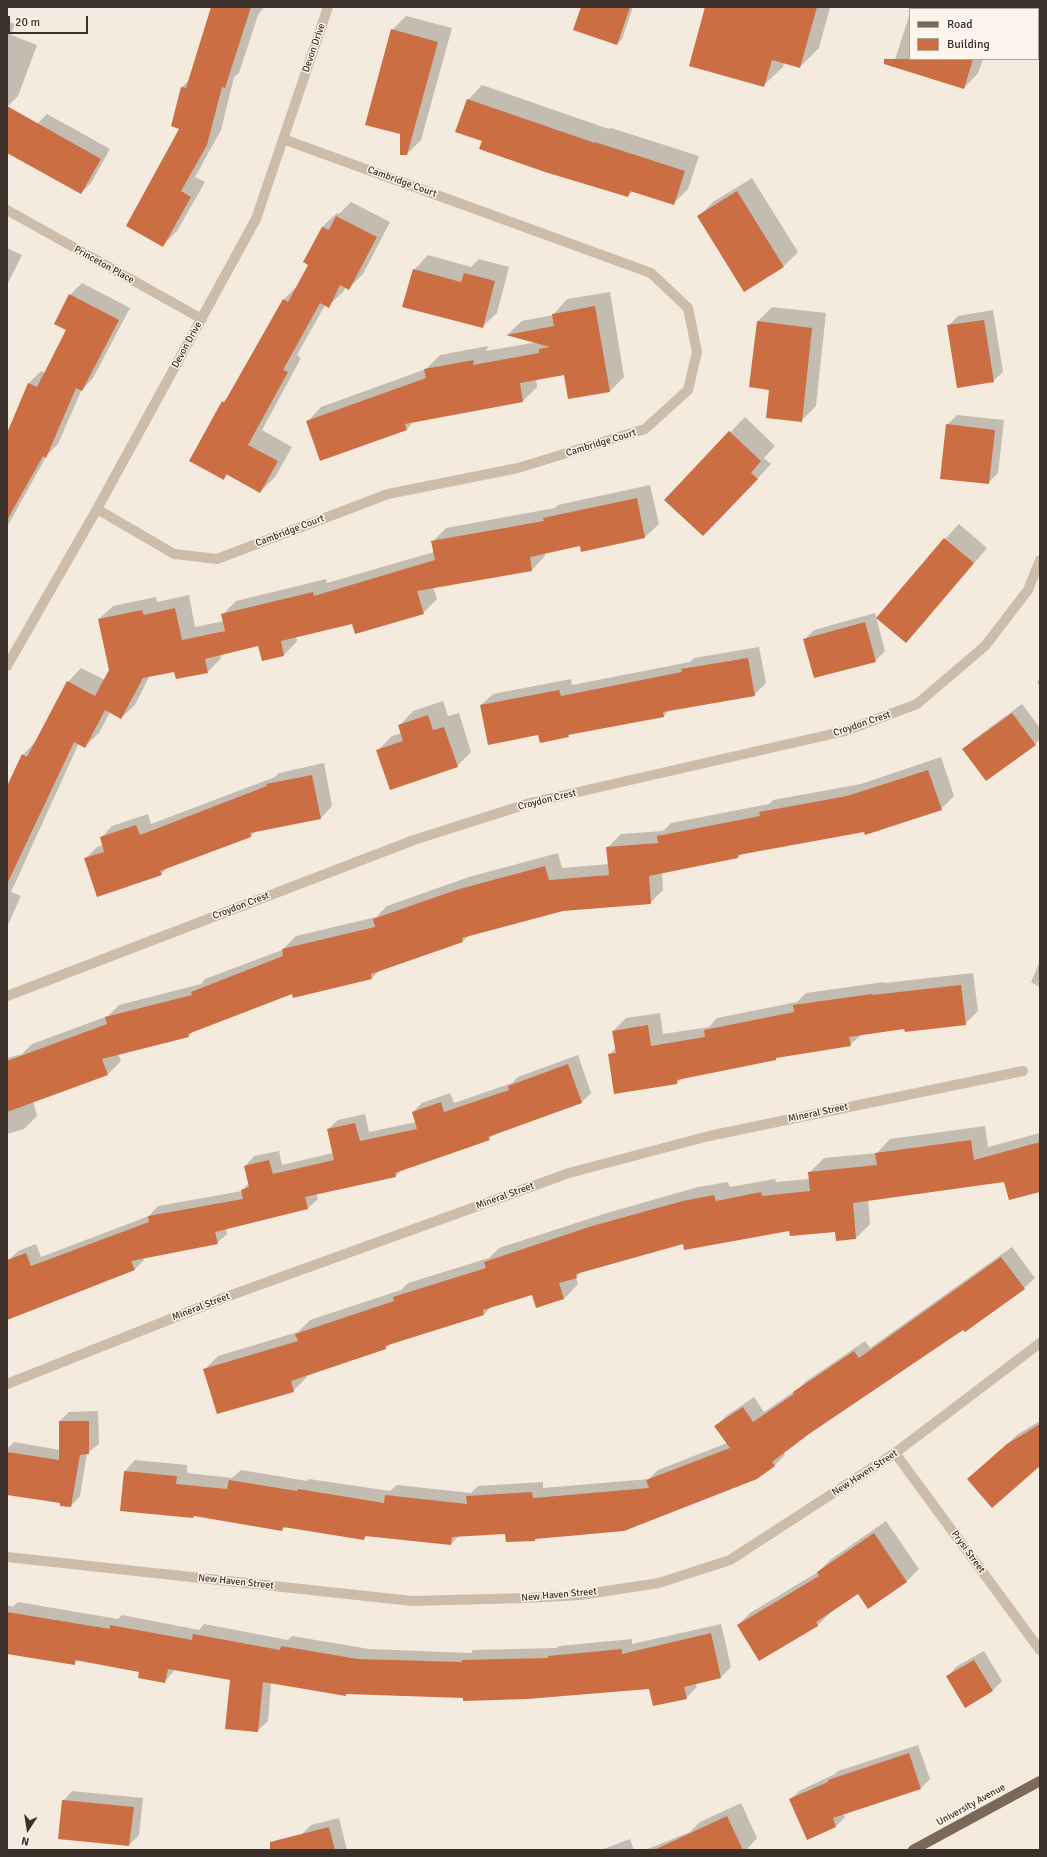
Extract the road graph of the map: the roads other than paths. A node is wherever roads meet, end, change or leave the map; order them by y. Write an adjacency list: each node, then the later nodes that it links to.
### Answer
1 (328, 7): 2 (street, Devon Drive)
2 (283, 139): 4 (street, Devon Drive); 5 (street, Cambridge Court)
3 (7, 210): 4 (street, Princeton Place)
4 (202, 319): 5 (street, Devon Drive)
5 (97, 509): 7 (street, Devon Drive)
6 (1040, 560): 8 (street, Croydon Crest)
7 (7, 666)
8 (7, 996)
9 (1023, 1071): 11 (street, Mineral Street)
10 (1040, 1343): 12 (street, New Haven Street)
11 (7, 1384)
12 (895, 1453): 13 (street, New Haven Street); 14 (street, Prysi Street)
13 (7, 1557)
14 (1040, 1650)
15 (1040, 1781): 16 (main road, University Avenue)
16 (913, 1850)

